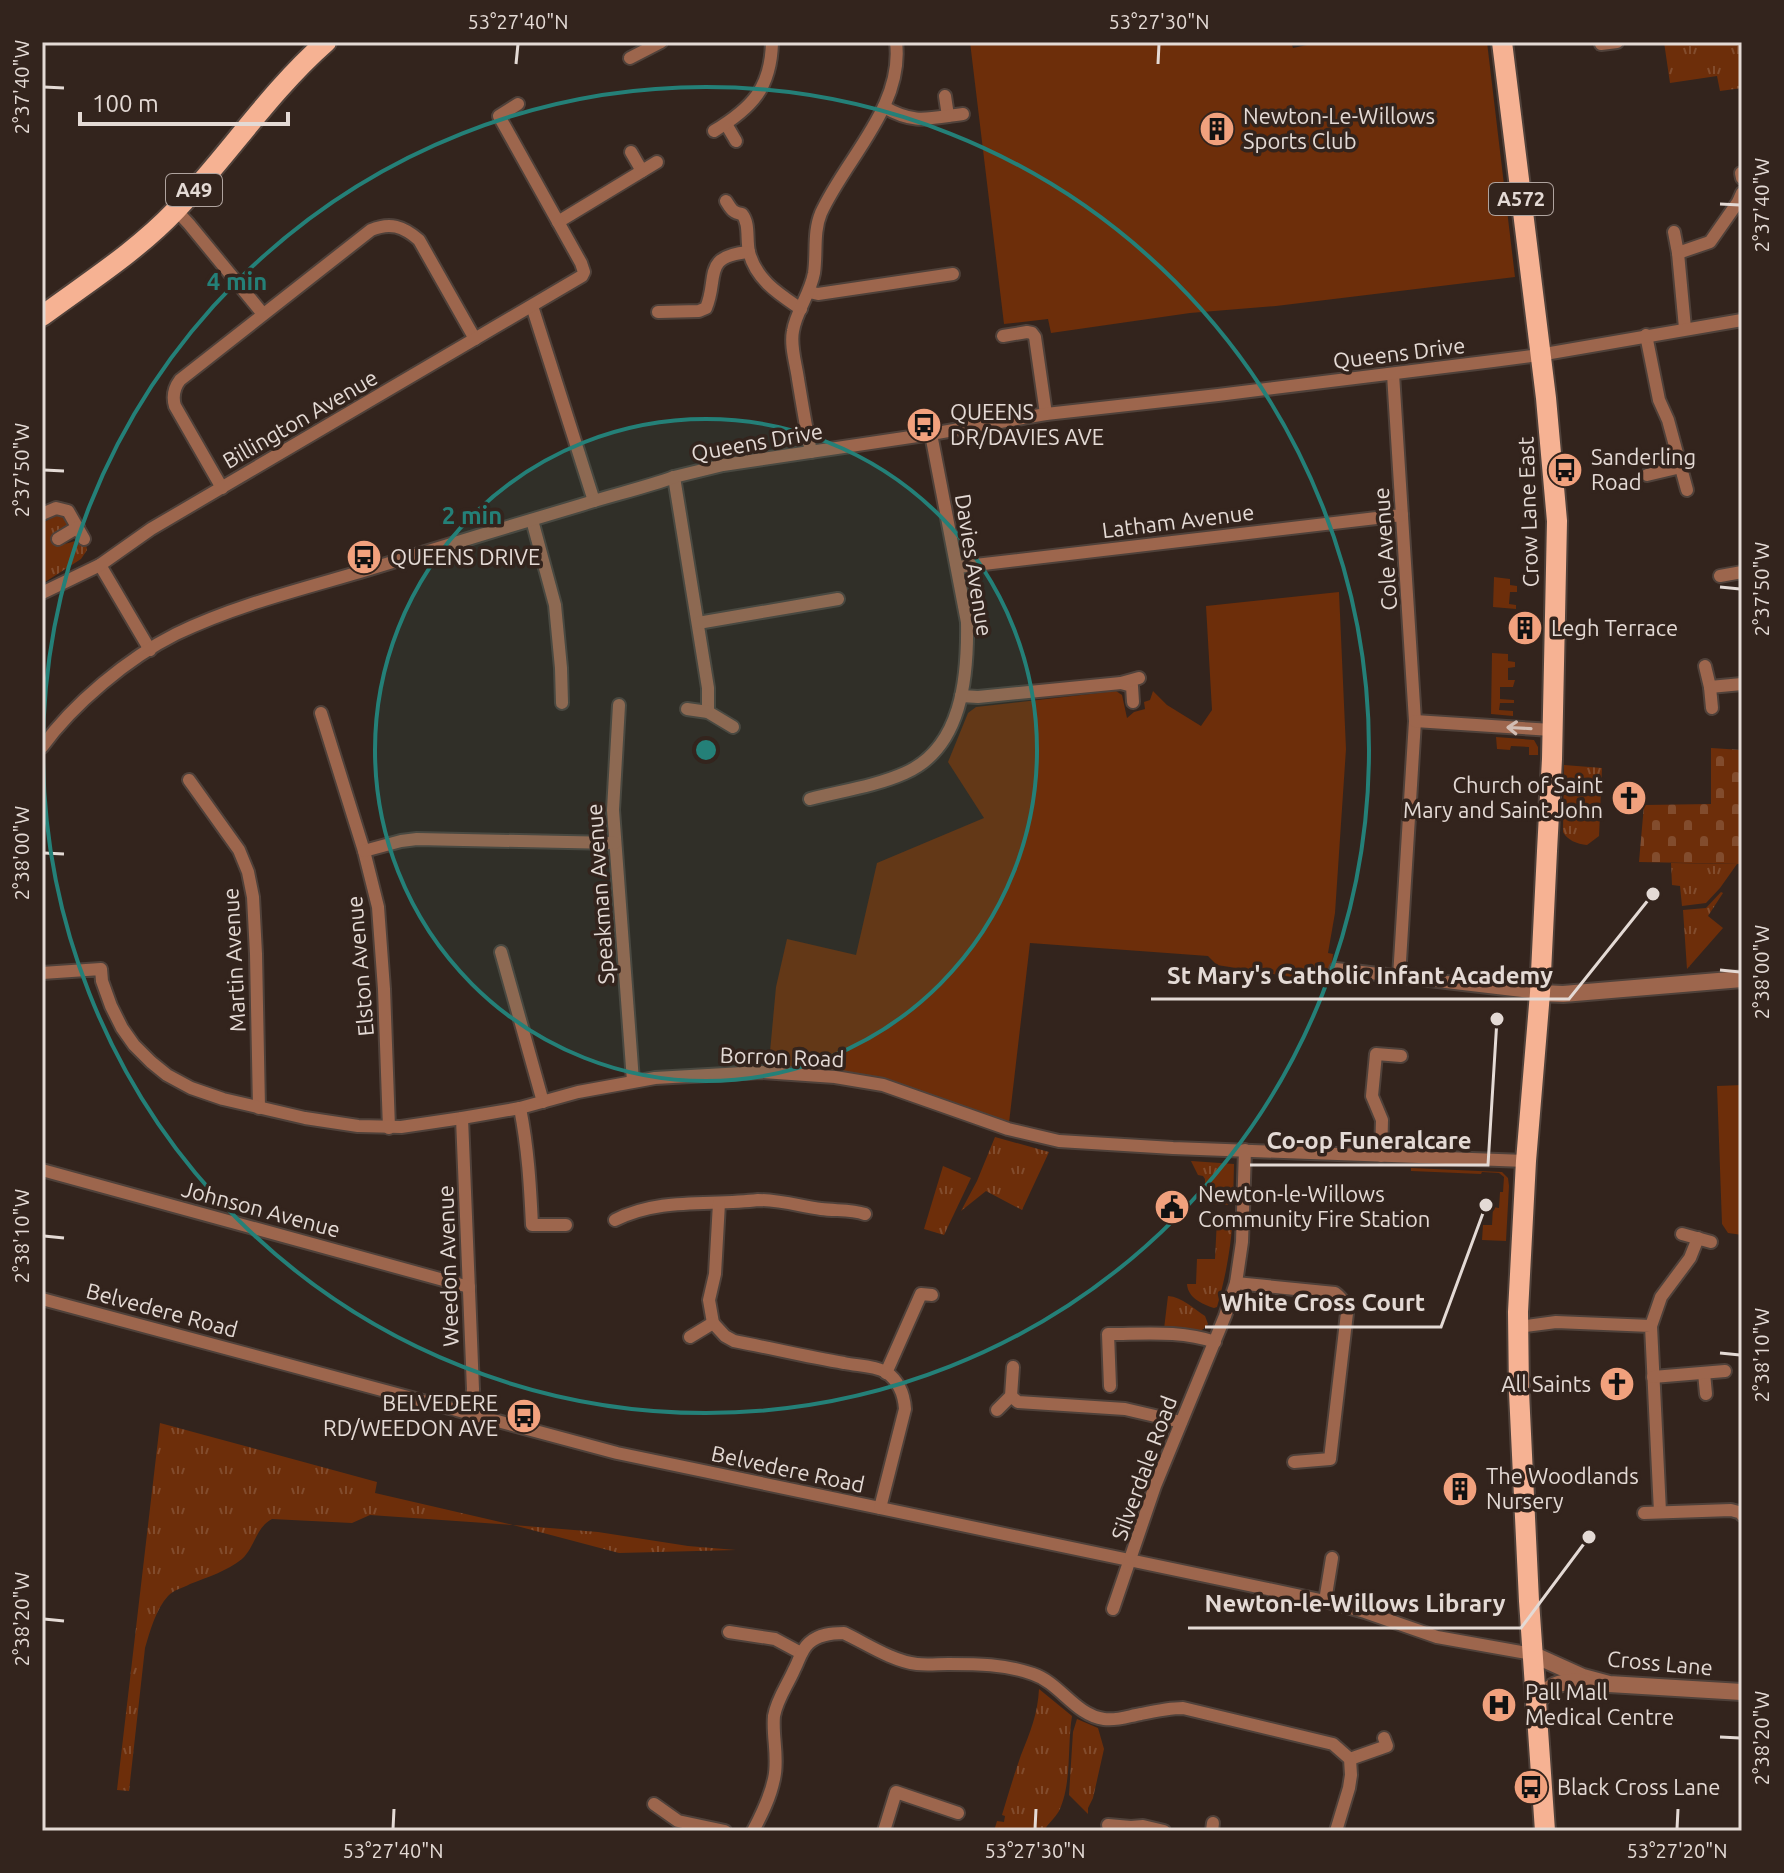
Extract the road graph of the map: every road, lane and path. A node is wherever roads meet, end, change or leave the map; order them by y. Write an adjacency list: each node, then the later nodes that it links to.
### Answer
1 (326, 42): 22 (main road, A49)
2 (661, 42): 8 (street)
3 (772, 42): 14 (street)
4 (896, 42): 11 (street)
5 (1502, 42): 39 (main road, Crow Lane East / A572)
6 (1617, 42): 7 (street)
7 (1601, 44)
8 (630, 58)
9 (945, 96): 13 (street)
10 (518, 104): 23 (street)
11 (884, 107): 13 (street); 28 (street)
12 (963, 114): 13 (street)
13 (948, 116)
14 (726, 124): 15 (street); 16 (street)
15 (714, 131)
16 (736, 141)
17 (631, 152): 19 (street)
18 (657, 162): 19 (street)
19 (642, 171): 23 (street)
20 (1742, 193): 26 (street)
21 (726, 201): 25 (street)
22 (176, 210): 32 (street); 33 (main road, A49)
23 (558, 222): 29 (street, Billington Avenue)
24 (1674, 232): 26 (street)
25 (749, 252): 30 (street); 31 (street)
26 (1678, 253): 35 (street)
27 (953, 274): 28 (street)
28 (809, 292): 30 (street)
29 (532, 306): 38 (street, Billington Avenue); 49 (street)
30 (801, 309): 43 (street)
31 (658, 312)
32 (263, 314): 38 (street); 47 (street)
33 (42, 316)
34 (1742, 320): 35 (street)
35 (1685, 328): 36 (street)
36 (1646, 335): 39 (street); 44 (street)
37 (1003, 336): 41 (street)
38 (475, 339): 47 (street, Billington Avenue)
39 (1539, 355): 40 (street, Queens Drive); 77 (main road, Crow Lane East / A572)
40 (1393, 374): 41 (street, Queens Drive); 51 (street, Cole Avenue)
41 (1046, 414): 42 (street, Queens Drive)
42 (931, 434): 43 (street, Queens Drive); 55 (street, Davies Avenue)
43 (811, 452): 46 (street, Queens Drive)
44 (1681, 467): 45 (street); 48 (street)
45 (1647, 475)
46 (674, 477): 49 (street, Queens Drive); 60 (street)
47 (222, 488): 54 (street, Billington Avenue)
48 (1687, 490)
49 (594, 501): 52 (street, Queens Drive)
50 (42, 514): 53 (street)
51 (1402, 515): 55 (street, Latham Avenue); 75 (street, Cole Avenue)
52 (532, 520): 61 (street, Queens Drive); 69 (street)
53 (58, 539)
54 (100, 565): 58 (street, Billington Avenue); 61 (street)
55 (958, 567): 67 (street, Davies Avenue)
56 (1742, 572): 57 (street)
57 (1719, 576)
58 (42, 593)
59 (838, 599): 60 (street)
60 (698, 623): 73 (street)
61 (150, 650): 78 (street, Queens Drive)
62 (1705, 666): 66 (street)
63 (1139, 678): 64 (street)
64 (1121, 683): 67 (street); 68 (street)
65 (1742, 684): 66 (street)
66 (1710, 687): 71 (street)
67 (961, 696): 80 (street, Davies Avenue)
68 (1133, 702)
69 (562, 703)
70 (619, 705): 81 (street, Speakman Avenue)
71 (1712, 708)
72 (687, 709): 73 (street)
73 (708, 712): 76 (street)
74 (321, 713): 82 (street, Elston Avenue)
75 (1415, 721): 77 (street, one-way to 75); 86 (street, Cole Avenue)
76 (733, 727)
77 (1552, 730): 88 (main road, Crow Lane East / A572)
78 (42, 747)
79 (189, 780): 94 (street, Martin Avenue)
80 (810, 799)
81 (615, 843): 82 (street); 92 (street, Speakman Avenue)
82 (364, 851): 97 (street, Elston Avenue)
83 (501, 952): 93 (street)
84 (1336, 969): 86 (street)
85 (42, 973): 94 (street, Borron Road)
86 (1399, 977): 88 (street)
87 (1742, 979): 88 (street)
88 (1540, 993): 100 (main road, Crow Lane East / A572)
89 (1377, 1039): 90 (street)
90 (1376, 1054): 91 (street); 99 (street)
91 (1401, 1056)
92 (633, 1081): 93 (street, Borron Road); 98 (street, Borron Road)
93 (543, 1102): 95 (street, Borron Road)
94 (259, 1108): 97 (street, Borron Road)
95 (520, 1108): 96 (street, Borron Road); 105 (street)
96 (462, 1118): 97 (street, Borron Road); 110 (street, Weedon Avenue)
97 (389, 1128)
98 (1245, 1150): 99 (street, Borron Road); 109 (street, Silverdale Road)
99 (1381, 1156): 100 (street, Borron Road)
100 (1526, 1161): 115 (main road, Crow Lane East / A572)
101 (42, 1170): 110 (street, Johnson Avenue)
102 (719, 1203): 103 (street); 104 (street); 113 (street)
103 (865, 1214)
104 (615, 1220)
105 (532, 1225): 106 (street); 108 (street)
106 (566, 1225)
107 (1682, 1234): 114 (street)
108 (533, 1241)
109 (1236, 1283): 117 (street, Silverdale Road); 129 (street)
110 (469, 1287): 127 (street, Weedon Avenue)
111 (922, 1293): 120 (street)
112 (42, 1299): 127 (street, Belvedere Road)
113 (713, 1323): 116 (street); 120 (street)
114 (1651, 1326): 115 (street); 122 (street)
115 (1518, 1327): 142 (main road, Crow Lane East / A572)
116 (690, 1337)
117 (1215, 1342): 123 (street); 128 (street, Silverdale Road)
118 (1013, 1367): 125 (street)
119 (1725, 1371): 121 (street)
120 (886, 1373): 132 (street)
121 (1704, 1373): 122 (street); 124 (street)
122 (1653, 1377): 133 (street)
123 (1110, 1386)
124 (1706, 1394)
125 (1011, 1396): 126 (street); 128 (street)
126 (997, 1410)
127 (471, 1413): 132 (street, Belvedere Road)
128 (1181, 1422): 137 (street, Silverdale Road)
129 (1330, 1459): 130 (street); 131 (street)
130 (1347, 1460)
131 (1294, 1462)
132 (880, 1508): 137 (street, Belvedere Road)
133 (1660, 1512): 134 (street); 135 (street)
134 (1644, 1513)
135 (1742, 1515)
136 (1332, 1558): 138 (street)
137 (1131, 1560): 138 (street, Belvedere Road); 139 (street, Silverdale Road)
138 (1325, 1601): 142 (street, Belvedere Road)
139 (1113, 1609)
140 (729, 1631): 141 (street)
141 (801, 1653): 147 (street); 155 (street)
142 (1532, 1654): 143 (street, Cross Lane); 145 (main road, A572)
143 (1609, 1684): 144 (street, Cross Lane); 145 (street)
144 (1742, 1692)
145 (1536, 1706): 159 (main road, A572)
146 (1388, 1747): 147 (street)
147 (1350, 1759): 158 (street)
148 (881, 1788): 149 (street)
149 (896, 1792): 151 (street); 156 (street)
150 (654, 1803): 154 (street)
151 (958, 1813)
152 (1108, 1825): 153 (street)
153 (1130, 1829): 157 (street)
154 (725, 1831)
155 (753, 1831)
156 (884, 1831)
157 (1164, 1831)
158 (1336, 1831)
159 (1545, 1831)

